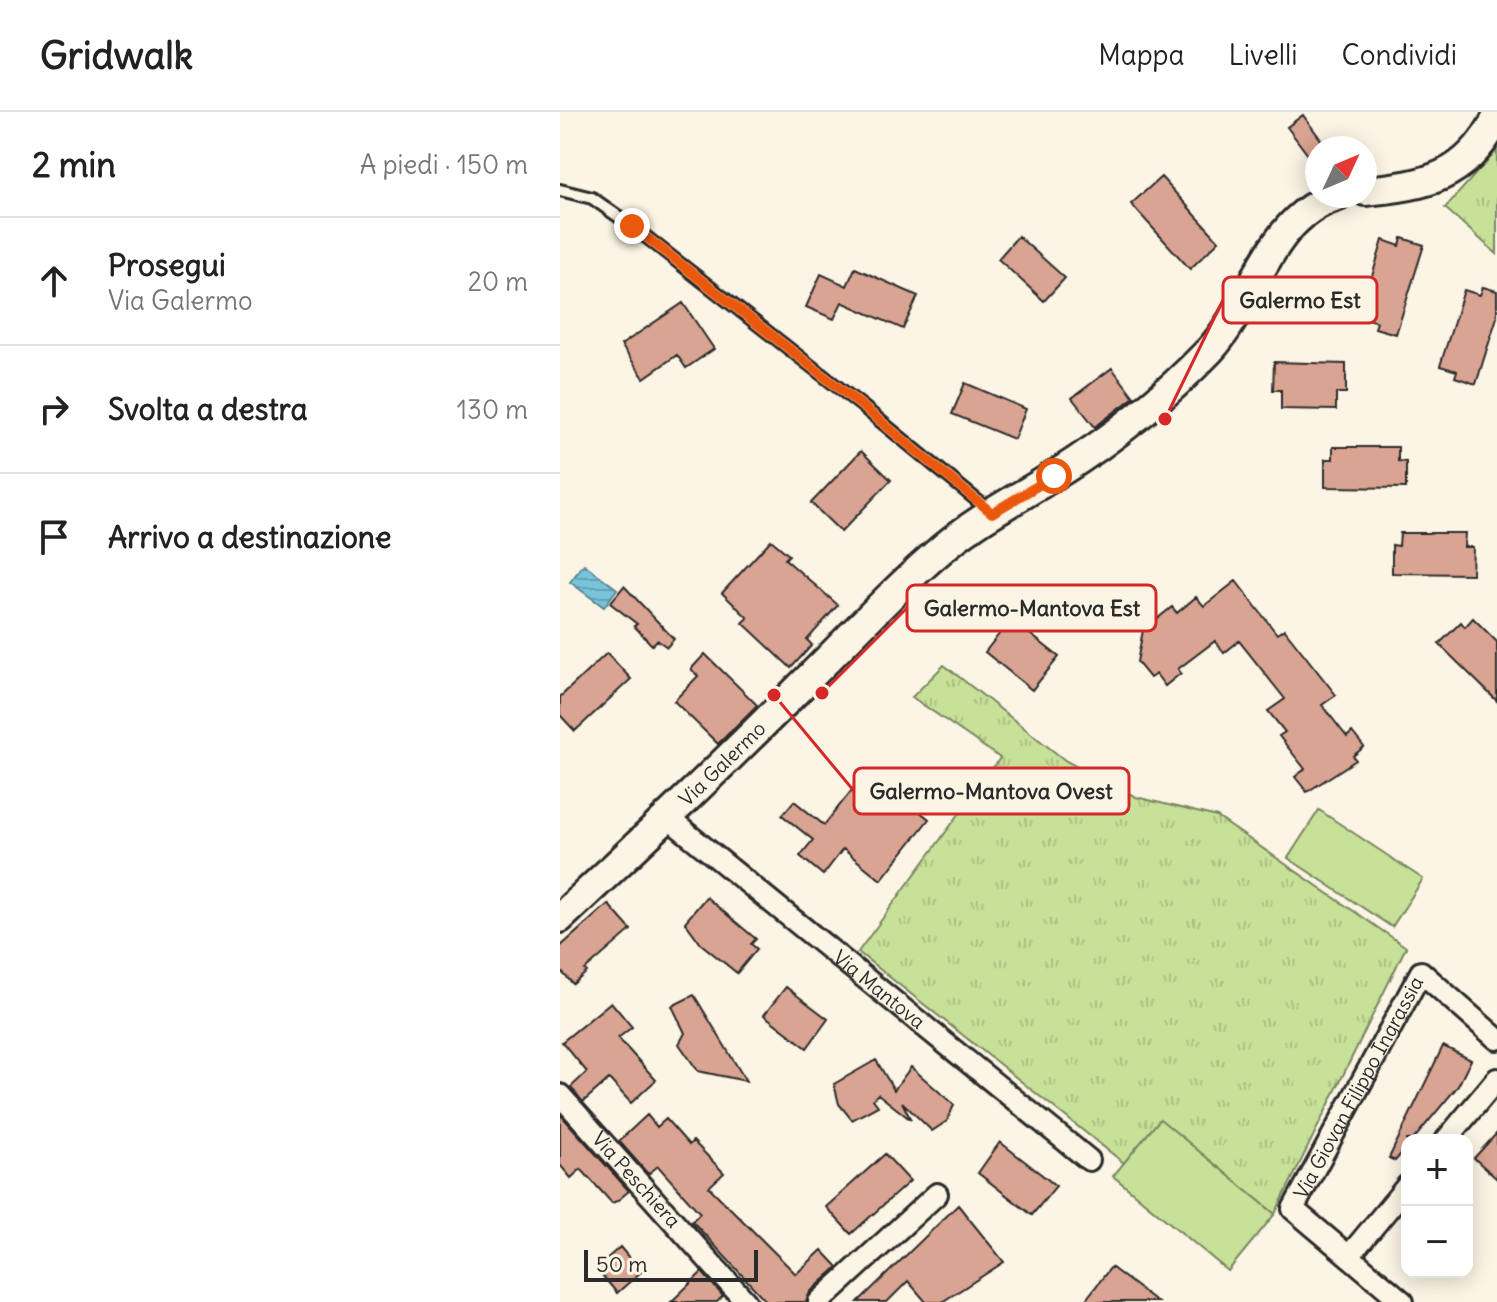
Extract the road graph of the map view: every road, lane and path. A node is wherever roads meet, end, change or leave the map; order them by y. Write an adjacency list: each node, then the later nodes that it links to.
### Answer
1 (1497, 118): 2 (main road)
2 (1377, 189)
3 (560, 190): 5 (lane)
4 (1311, 208): 5 (main road, Via Galermo)
5 (992, 513): 6 (main road, Via Galermo)
6 (668, 818): 7 (main road, Via Galermo); 12 (street, Via Mantova)
7 (560, 918)
8 (1497, 1039): 15 (street, Via Giovan Filippo Ingrassia)
9 (1497, 1079): 11 (street)
10 (560, 1095): 16 (street, Via Peschiera)
11 (1451, 1134)
12 (1089, 1160)
13 (1401, 1193): 15 (street)
14 (937, 1194): 17 (street)
15 (1349, 1256): 18 (street, Via Giovan Filippo Ingrassia)
16 (746, 1302)
17 (819, 1302)
18 (1403, 1302)

